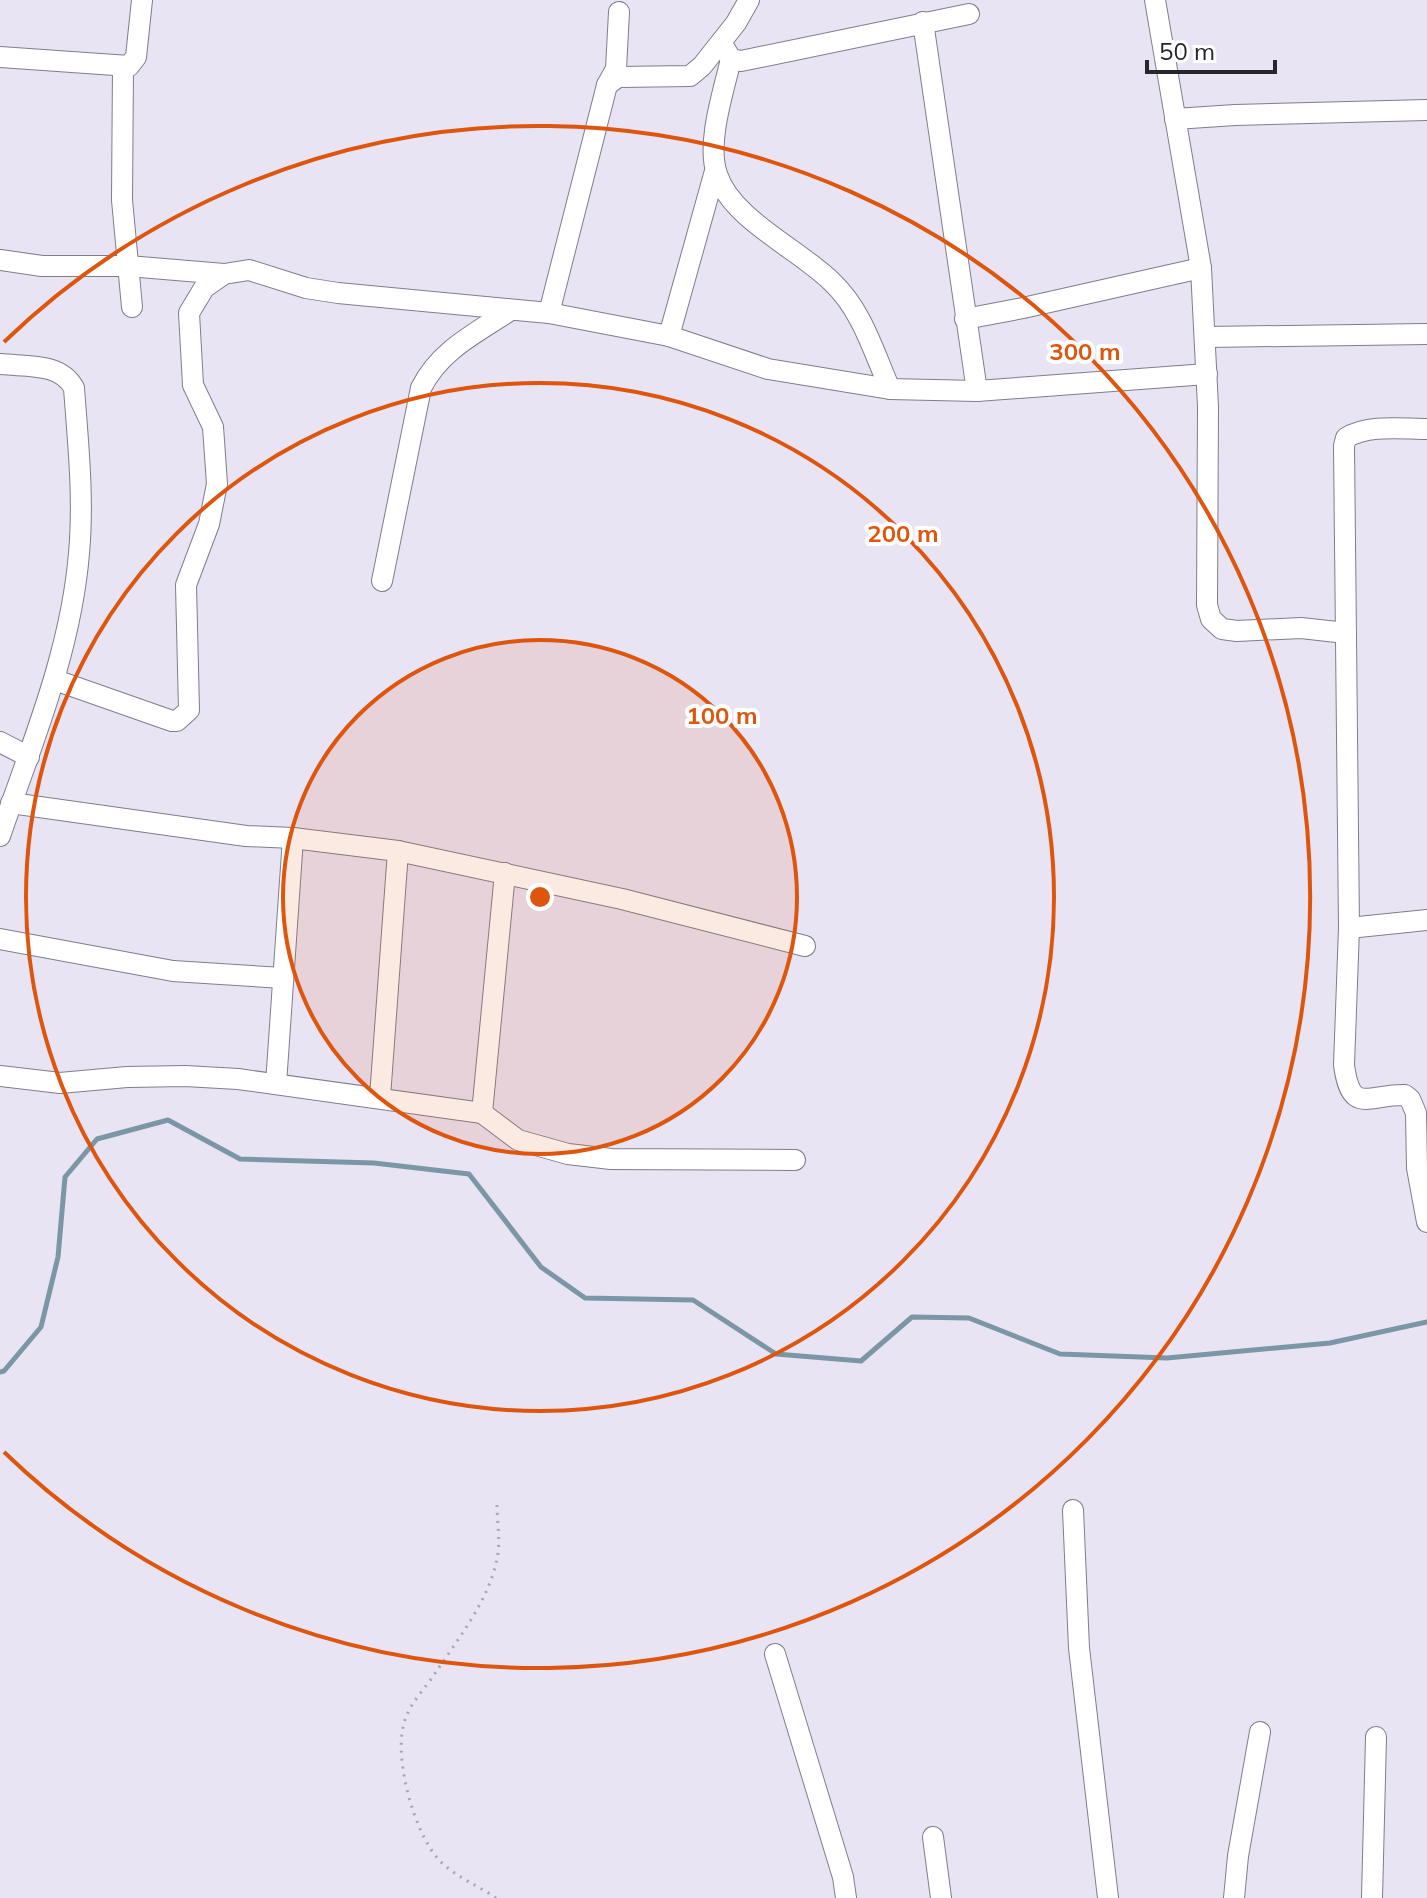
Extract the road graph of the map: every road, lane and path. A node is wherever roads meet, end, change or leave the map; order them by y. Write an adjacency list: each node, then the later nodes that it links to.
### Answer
1 (142, 0): 10 (street)
2 (749, 0): 7 (street)
3 (1155, 0): 13 (street)
4 (619, 12): 11 (street)
5 (969, 14): 6 (street)
6 (923, 22): 9 (street); 22 (street)
7 (723, 38): 9 (street); 11 (street)
8 (0, 57): 10 (street)
9 (731, 59): 14 (street)
10 (123, 67): 16 (street)
11 (607, 85): 21 (street)
12 (1427, 110): 13 (street)
13 (1175, 119): 17 (street)
14 (715, 171): 24 (street); 28 (street)
15 (0, 260): 16 (street)
16 (128, 266): 18 (street); 19 (street)
17 (1201, 268): 22 (street); 25 (street)
18 (224, 274): 20 (street); 33 (street)
19 (132, 307)
20 (511, 310): 21 (street); 31 (street)
21 (549, 313): 24 (street)
22 (965, 319): 29 (street)
23 (1427, 334): 25 (street)
24 (669, 336): 28 (street)
25 (1206, 337): 27 (street)
26 (0, 364): 33 (street)
27 (1207, 374): 29 (street); 32 (street)
28 (890, 389): 29 (street)
29 (977, 391)
30 (1427, 429): 32 (street)
31 (382, 581)
32 (1346, 633): 42 (street)
33 (55, 680): 35 (street)
34 (0, 742): 35 (street)
35 (29, 757): 36 (street)
36 (11, 803): 37 (street); 38 (street)
37 (0, 836)
38 (293, 838): 39 (street); 45 (street)
39 (398, 851): 40 (street); 49 (street)
40 (505, 873): 44 (street); 50 (street)
41 (1427, 920): 42 (street)
42 (1349, 928): 48 (street)
43 (0, 939): 45 (street)
44 (805, 946)
45 (283, 978): 47 (street)
46 (0, 1076): 47 (street)
47 (276, 1084): 49 (street)
48 (1419, 1096): 52 (street)
49 (380, 1097): 50 (street)
50 (482, 1113): 51 (street)
51 (795, 1160)
52 (1427, 1222)
53 (497, 1504): 59 (path)
54 (1073, 1510): 62 (street)
55 (775, 1654): 60 (street)
56 (1260, 1732): 63 (street)
57 (1376, 1737): 64 (street)
58 (933, 1837): 61 (street)
59 (496, 1898)
60 (846, 1898)
61 (941, 1898)
62 (1108, 1898)
63 (1234, 1898)
64 (1372, 1898)

